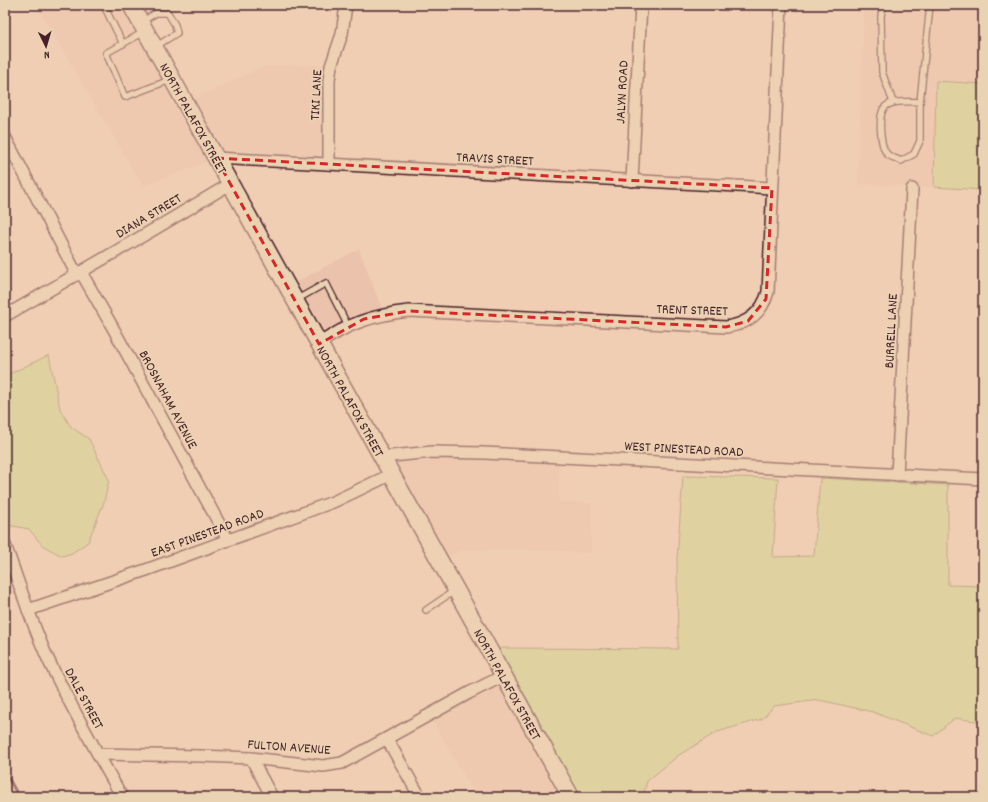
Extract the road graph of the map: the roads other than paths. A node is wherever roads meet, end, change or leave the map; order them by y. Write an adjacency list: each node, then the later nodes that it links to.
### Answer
1 (106, 5): 9 (lane)
2 (131, 5): 8 (main road, NORTH PALAFOX STREET)
3 (346, 5): 16 (street, TIKI LANE)
4 (641, 5): 17 (street, JALYN ROAD)
5 (781, 5): 19 (street, TRENT STREET)
6 (883, 5): 12 (lane)
7 (930, 5): 13 (lane)
8 (143, 26): 9 (lane); 10 (main road, NORTH PALAFOX STREET); 10 (lane)
9 (123, 44): 11 (lane)
10 (154, 47): 11 (main road, NORTH PALAFOX STREET)
11 (172, 79): 15 (main road, NORTH PALAFOX STREET)
12 (893, 102): 13 (lane); 13 (lane)
13 (920, 102)
14 (5, 137): 21 (street, BROSNAHAM AVENUE)
15 (216, 158): 16 (street, TRAVIS STREET); 18 (main road, NORTH PALAFOX STREET)
16 (329, 164): 17 (street, TRAVIS STREET)
17 (632, 181): 19 (street, TRAVIS STREET)
18 (230, 184): 21 (street, DIANA STREET); 22 (main road, NORTH PALAFOX STREET)
19 (772, 188): 24 (street, TRENT STREET)
20 (912, 189): 28 (street, BURRELL LANE)
21 (79, 273): 23 (street, DIANA STREET); 30 (street, BROSNAHAM AVENUE)
22 (295, 301): 24 (lane); 25 (main road, NORTH PALAFOX STREET)
23 (5, 316)
24 (348, 326): 25 (street, TRENT STREET)
25 (319, 344): 26 (main road, NORTH PALAFOX STREET)
26 (382, 457): 27 (main road, NORTH PALAFOX STREET); 28 (street, WEST PINESTEAD ROAD)
27 (392, 474): 30 (street, EAST PINESTEAD ROAD); 32 (main road, NORTH PALAFOX STREET)
28 (897, 475): 29 (street, WEST PINESTEAD ROAD)
29 (983, 479)
30 (228, 540): 33 (street, EAST PINESTEAD ROAD)
31 (5, 545): 33 (street, DALE STREET)
32 (456, 590): 34 (lane); 35 (main road, NORTH PALAFOX STREET)
33 (28, 610): 37 (street, DALE STREET)
34 (426, 610)
35 (504, 676): 36 (street, FULTON AVENUE); 42 (main road, NORTH PALAFOX STREET)
36 (387, 738): 38 (street, FULTON AVENUE); 41 (street)
37 (98, 754): 38 (street, FULTON AVENUE); 39 (street, DALE STREET)
38 (251, 758): 40 (street)
39 (122, 797)
40 (272, 797)
41 (420, 797)
42 (571, 797)

